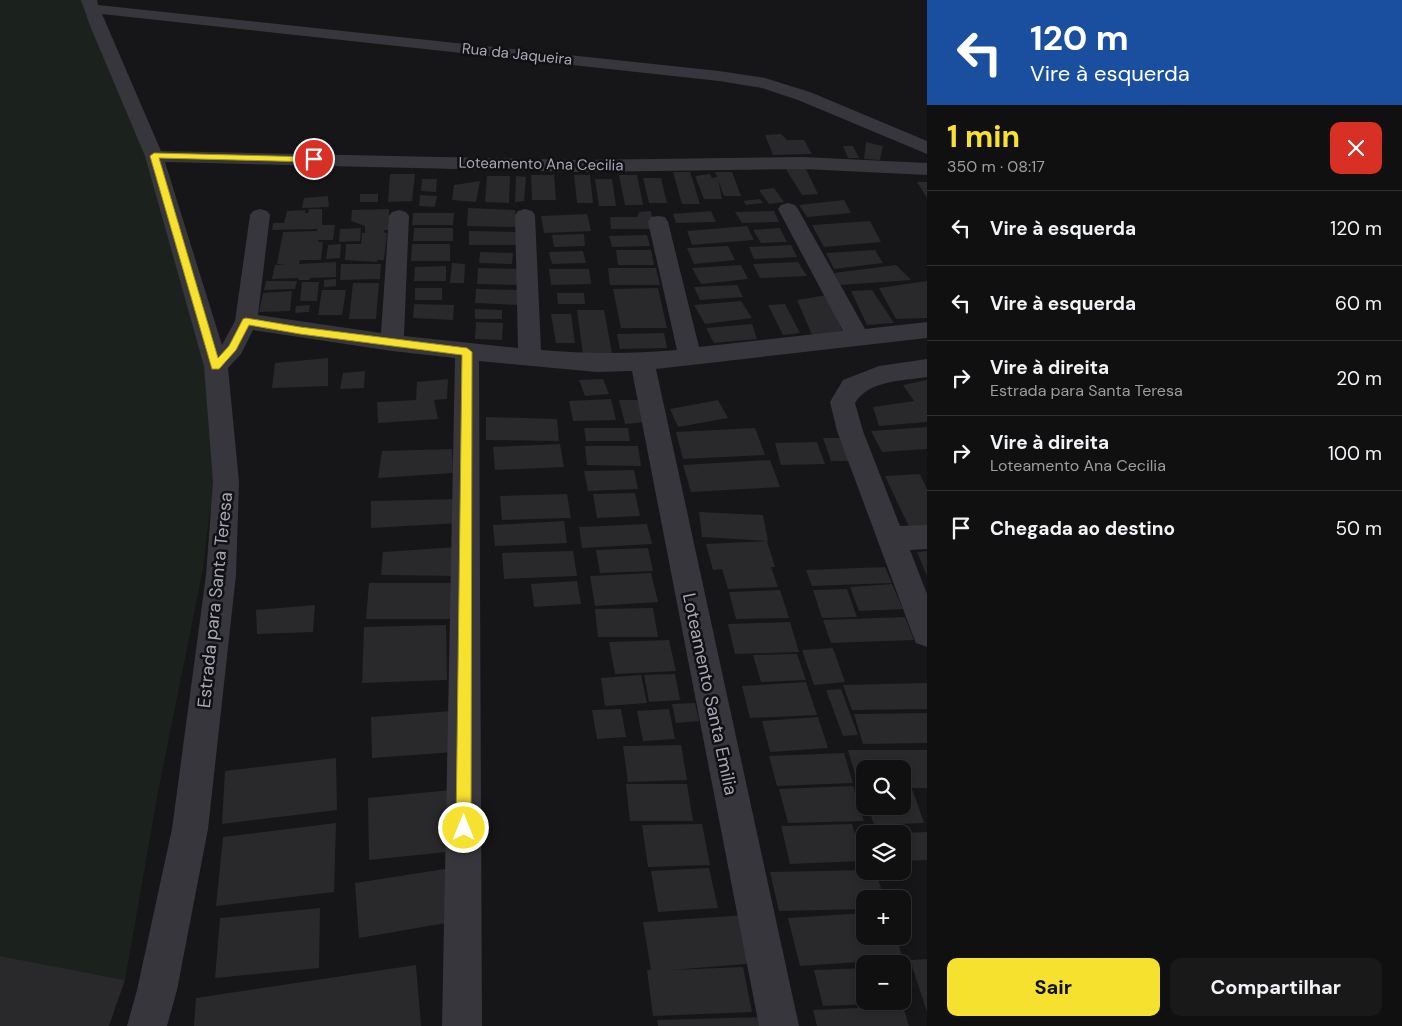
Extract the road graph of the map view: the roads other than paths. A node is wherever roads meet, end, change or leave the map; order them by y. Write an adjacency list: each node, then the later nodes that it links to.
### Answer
1 (92, 5): 2 (street, Rua da Jaqueira); 3 (street, Estrada para Santa Teresa)
2 (927, 148)
3 (154, 156): 4 (street, Loteamento Ana Cecilia); 18 (street, Estrada para Santa Teresa)
4 (927, 169)
5 (788, 209): 12 (street)
6 (260, 215): 10 (street)
7 (525, 215): 16 (street)
8 (399, 216): 13 (street)
9 (658, 222): 15 (street)
10 (246, 321): 13 (street); 18 (street)
11 (927, 330): 12 (street)
12 (858, 339): 15 (street)
13 (392, 343): 14 (street)
14 (467, 352): 16 (street); 24 (street)
15 (690, 357): 17 (street)
16 (530, 358): 17 (street)
17 (642, 362): 25 (street, Loteamento Santa Emilia)
18 (216, 366): 23 (street, Estrada para Santa Teresa)
19 (927, 368): 21 (street)
20 (927, 537): 21 (street)
21 (891, 539): 22 (street)
22 (927, 633)
23 (147, 1026)
24 (462, 1026)
25 (779, 1026)

